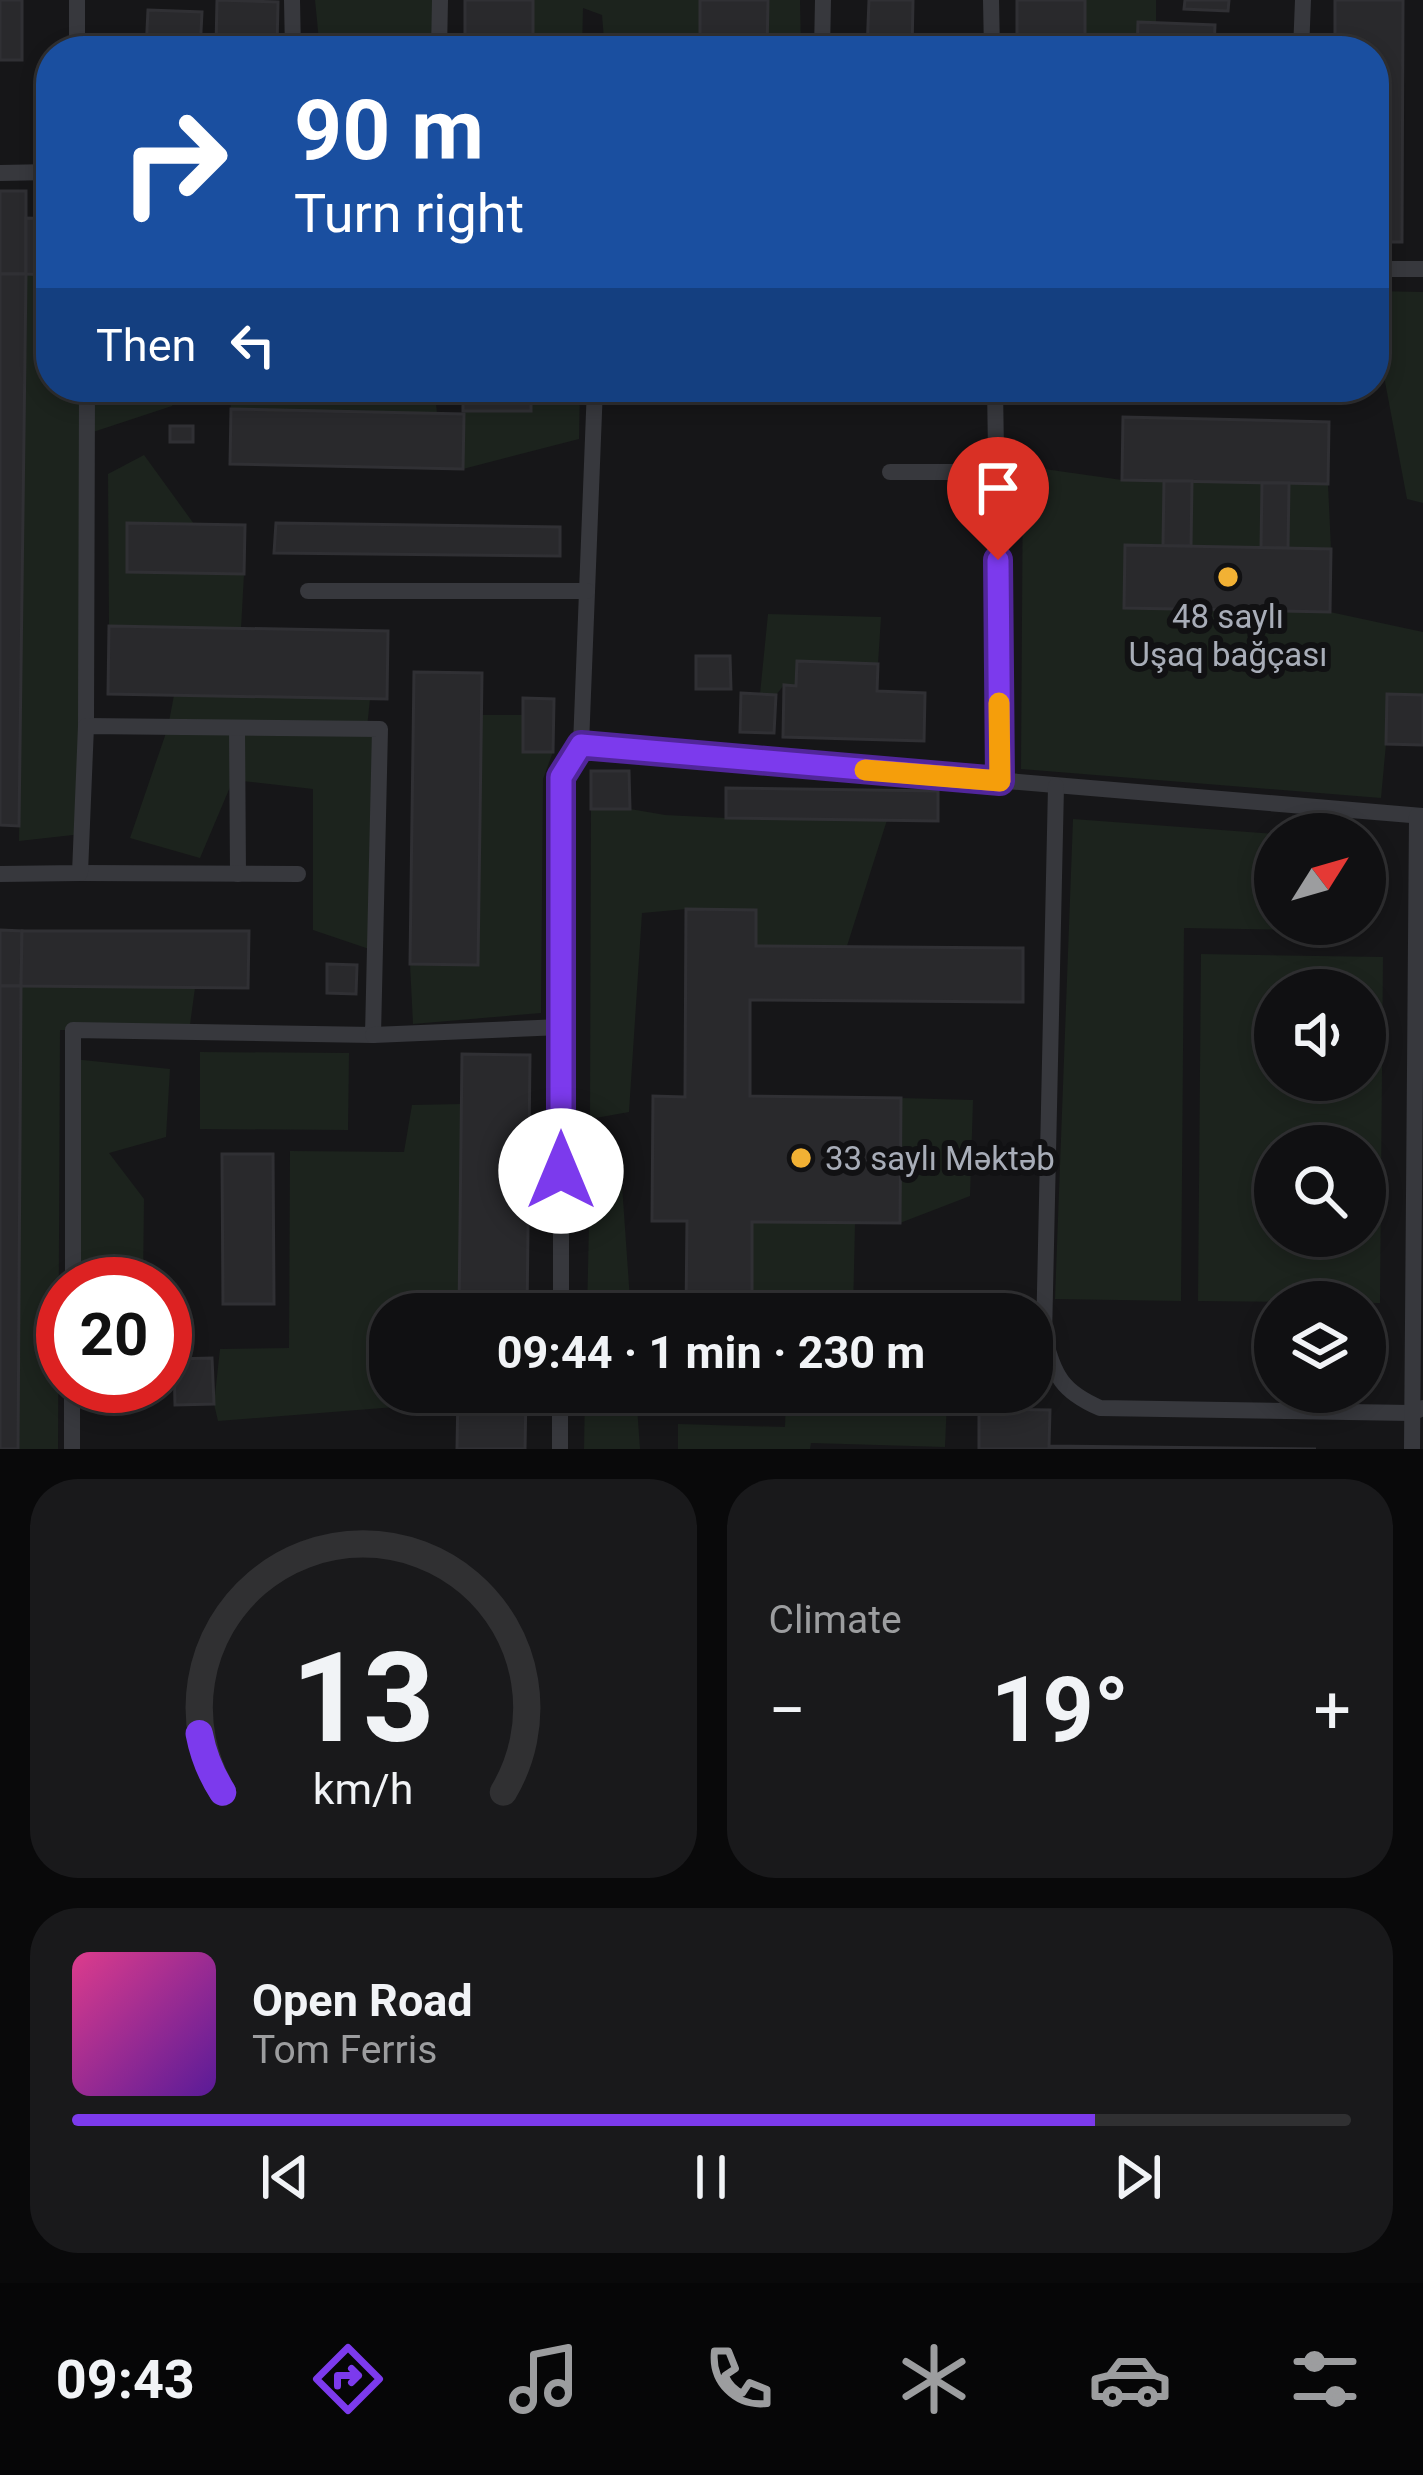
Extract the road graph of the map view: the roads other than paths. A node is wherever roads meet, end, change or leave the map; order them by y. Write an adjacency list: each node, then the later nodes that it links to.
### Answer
1 (77, 0): 7 (lane)
2 (292, 0): 8 (lane)
3 (440, 0): 9 (lane)
4 (823, 0): 10 (lane)
5 (991, 0): 11 (lane)
6 (1303, 0): 12 (lane)
7 (77, 36)
8 (293, 36)
9 (439, 36)
10 (822, 36)
11 (992, 36)
12 (1302, 36)
13 (0, 172): 14 (lane)
14 (36, 172)
15 (1389, 269): 16 (lane)
16 (1423, 269)
17 (87, 402): 24 (lane)
18 (594, 402): 23 (lane)
19 (995, 402): 21 (lane)
20 (890, 472): 21 (lane)
21 (996, 472): 27 (lane)
22 (308, 591): 23 (lane)
23 (587, 591): 26 (lane)
24 (86, 726): 25 (lane); 30 (lane)
25 (237, 728): 32 (lane); 36 (lane)
26 (581, 745): 27 (lane); 35 (lane)
27 (1000, 781): 28 (lane)
28 (1056, 786): 29 (lane); 39 (lane)
29 (1420, 816): 34 (lane)
30 (80, 873): 31 (lane); 32 (lane)
31 (0, 874)
32 (238, 874): 33 (lane)
33 (298, 874)
34 (1420, 881): 39 (lane)
35 (561, 1027): 36 (lane); 38 (lane)
36 (373, 1035): 37 (lane)
37 (73, 1257)
38 (560, 1293)
39 (1417, 1410): 44 (lane)
40 (72, 1413): 42 (lane)
41 (560, 1413): 43 (lane)
42 (72, 1449)
43 (560, 1449)
44 (1412, 1449)

